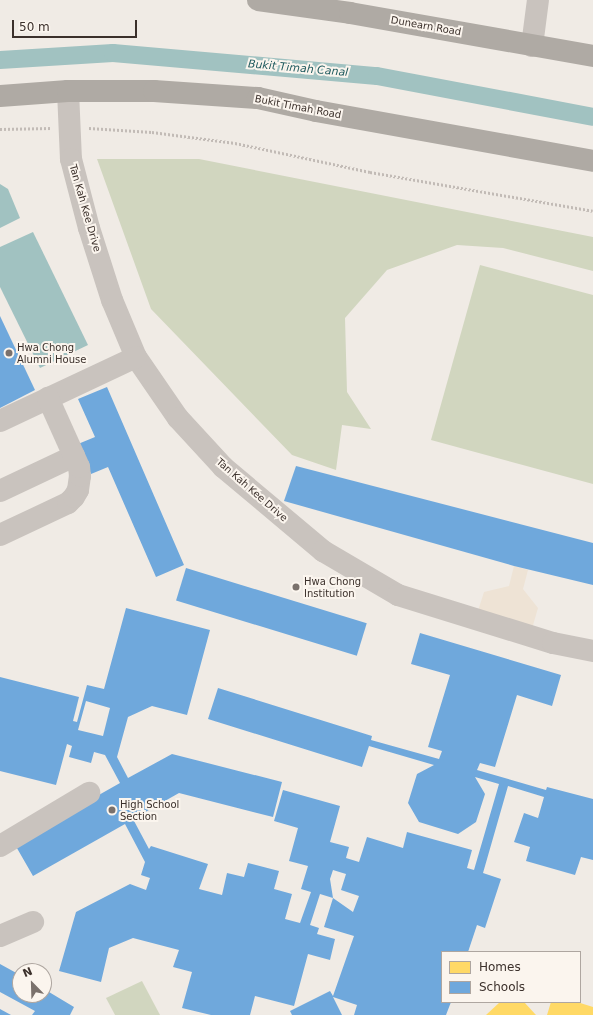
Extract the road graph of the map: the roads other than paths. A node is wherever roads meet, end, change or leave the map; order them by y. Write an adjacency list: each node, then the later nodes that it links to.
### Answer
1 (258, 0): 3 (highway, Dunearn Road)
2 (538, 0): 3 (lane)
3 (532, 46): 4 (highway, Dunearn Road)
4 (593, 56)
5 (68, 91): 6 (highway, Bukit Timah Road); 7 (highway, Bukit Timah Road); 8 (lane, Tan Kah Kee Drive)
6 (0, 96)
7 (593, 161)
8 (136, 357): 9 (lane); 14 (lane, Tan Kah Kee Drive)
9 (48, 398): 10 (lane); 11 (lane)
10 (0, 420)
11 (74, 456): 12 (lane); 13 (lane)
12 (0, 491)
13 (0, 535)
14 (593, 651)
15 (89, 793): 16 (lane)
16 (0, 846)
17 (33, 922): 18 (lane)
18 (0, 936)

